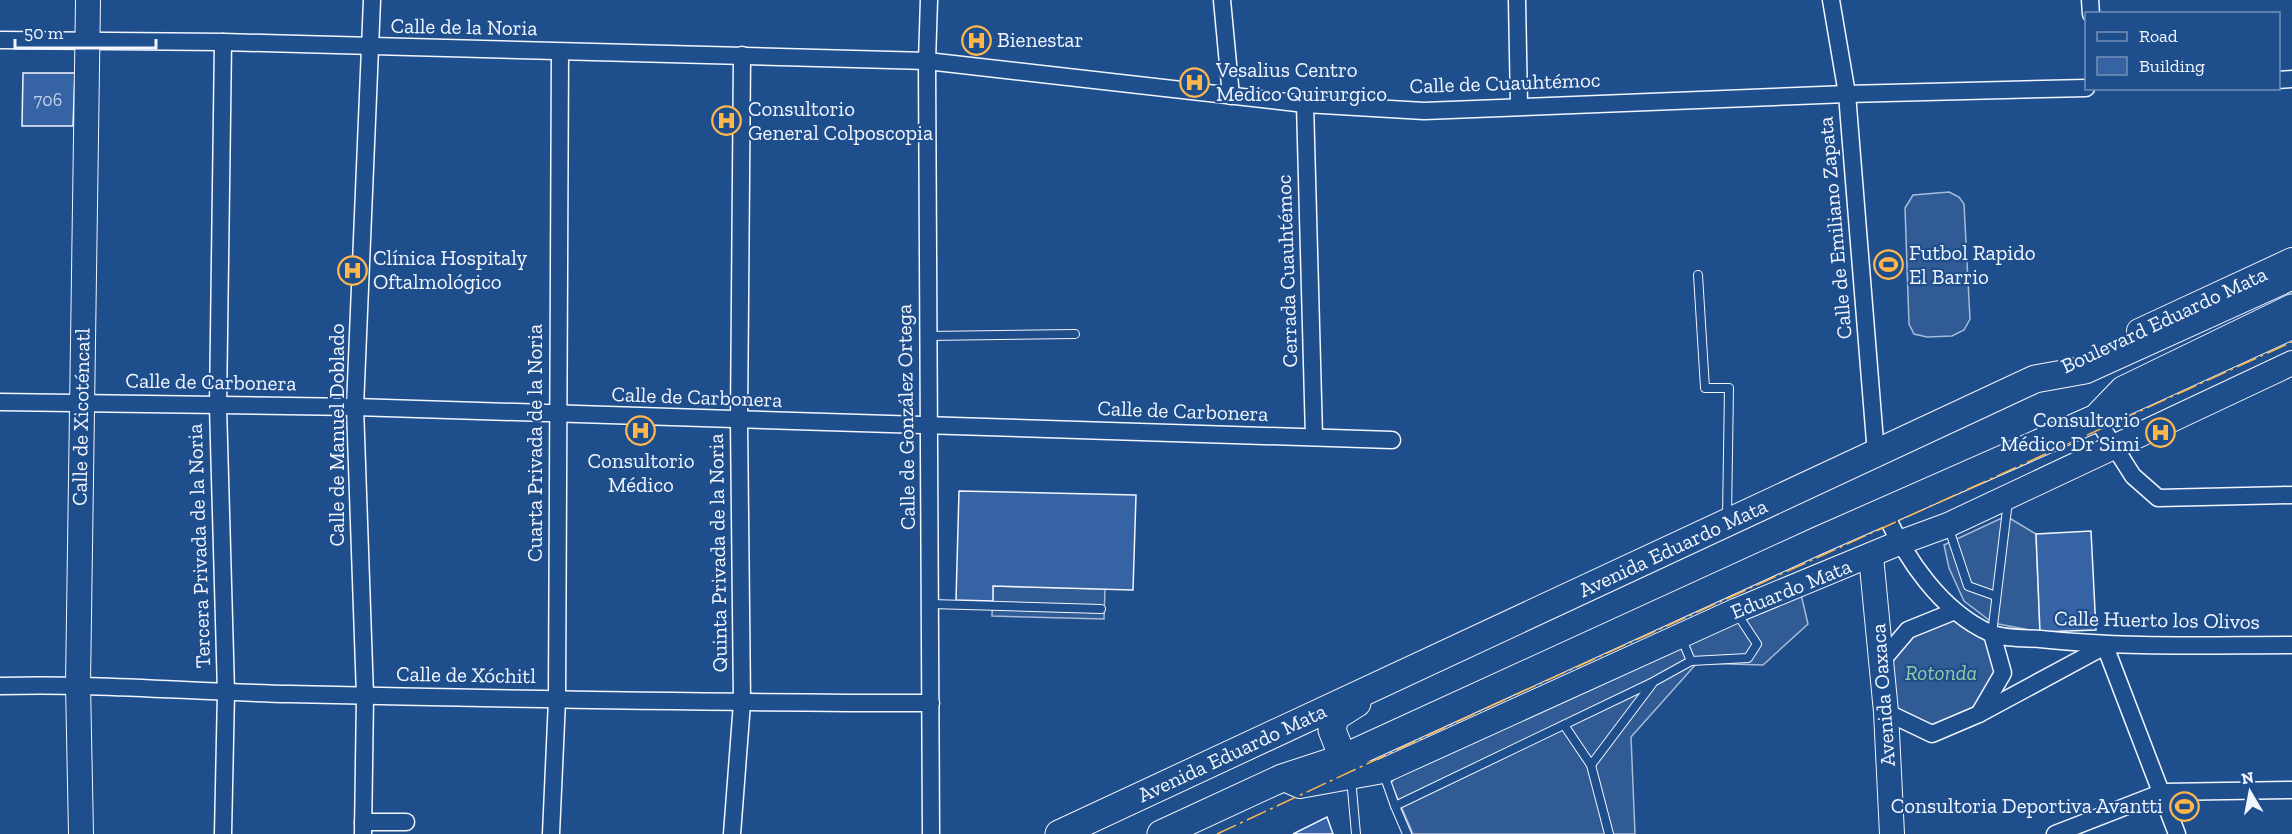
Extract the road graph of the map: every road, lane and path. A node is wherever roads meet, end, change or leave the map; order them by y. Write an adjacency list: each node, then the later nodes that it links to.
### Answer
1 (88, 0): 8 (street, Calle de Xicoténcatl)
2 (372, 0): 10 (street, Calle de Manuel Doblado)
3 (929, 0): 13 (street, Calle de González Ortega)
4 (1222, 0): 16 (street)
5 (1517, 0): 18 (street)
6 (1831, 0): 15 (street, Calle de Emiliano Zapata)
7 (0, 40): 8 (street, Calle de la Noria)
8 (86, 40): 9 (street, Calle de la Noria); 29 (street, Calle de Xicoténcatl)
9 (223, 42): 10 (street, Calle de la Noria); 30 (street, Tercera Privada de la Noria)
10 (369, 47): 11 (street, Calle de la Noria); 31 (street, Calle de Manuel Doblado)
11 (560, 51): 12 (street, Calle de la Noria); 32 (street, Cuarta Privada de la Noria)
12 (742, 55): 13 (street, Calle de la Noria); 34 (street, Quinta Privada de la Noria)
13 (927, 61): 16 (street, Calle de Cuauhtémoc); 25 (street, Calle de González Ortega)
14 (2085, 88): 15 (street, Calle de Cuauhtémoc)
15 (1847, 94): 18 (street, Calle de Cuauhtémoc); 39 (street, Calle de Emiliano Zapata)
16 (1231, 96): 17 (street, Calle de Cuauhtémoc)
17 (1305, 104): 18 (street, Calle de Cuauhtémoc); 36 (street, Cerrada Cuauhtémoc)
18 (1519, 105)
19 (2292, 260): 27 (street, Boulevard Eduardo Mata)
20 (1698, 275): 43 (lane)
21 (2292, 276): 27 (main road, Avenida Eduardo Mata)
22 (2292, 308): 33 (main road, Avenida Eduardo Mata)
23 (2292, 327): 33 (street)
24 (1075, 334): 25 (lane)
25 (928, 336): 35 (street, Calle de González Ortega)
26 (2292, 363): 38 (street, Eduardo Mata)
27 (2035, 379): 39 (main road, Avenida Eduardo Mata)
28 (0, 402): 29 (street, Calle de Carbonera)
29 (81, 402): 30 (street, Calle de Carbonera); 60 (street, Calle de Xicoténcatl)
30 (218, 406): 31 (street, Calle de Carbonera); 62 (street, Tercera Privada de la Noria)
31 (355, 407): 32 (street, Calle de Carbonera); 63 (street, Calle de Manuel Doblado)
32 (556, 416): 34 (street, Calle de Carbonera); 64 (street, Cuarta Privada de la Noria)
33 (2096, 418): 38 (street); 42 (main road, Avenida Eduardo Mata)
34 (739, 421): 35 (street, Calle de Carbonera); 65 (street, Quinta Privada de la Noria)
35 (929, 425): 36 (street, Calle de Carbonera); 48 (street, Calle de González Ortega)
36 (1314, 437): 37 (street, Calle de Carbonera)
37 (1392, 440)
38 (2115, 446): 40 (street, Eduardo Mata); 41 (street)
39 (1876, 454): 43 (main road, Avenida Eduardo Mata)
40 (2009, 495): 44 (street, Eduardo Mata); 47 (lane)
41 (2292, 495)
42 (1884, 511): 45 (street, Calle Huerto los Olivos); 71 (main road, Avenida Eduardo Mata)
43 (1727, 523): 56 (main road, Avenida Eduardo Mata)
44 (1948, 525): 45 (street, Eduardo Mata); 47 (lane)
45 (1899, 543): 46 (street, Eduardo Mata); 50 (street, Calle Huerto los Olivos)
46 (1871, 556): 51 (street, Eduardo Mata); 58 (street, Avenida Oaxaca)
47 (1996, 596): 52 (lane)
48 (931, 604): 49 (lane); 66 (street, Calle de González Ortega)
49 (1101, 609)
50 (1955, 610): 52 (street, Calle Huerto los Olivos); 58 (street)
51 (1736, 611): 53 (street, Eduardo Mata); 57 (lane)
52 (1992, 634): 55 (street, Calle Huerto los Olivos); 68 (street)
53 (1681, 637): 57 (lane); 72 (street, Eduardo Mata)
54 (2292, 645): 55 (street, Calle Huerto los Olivos)
55 (2105, 646): 68 (street); 74 (street)
56 (1443, 654): 71 (main road); 83 (main road, Avenida Eduardo Mata)
57 (1691, 661): 59 (lane)
58 (1880, 663): 67 (street, Avenida Oaxaca)
59 (1653, 682): 69 (lane); 70 (lane)
60 (78, 684): 61 (street, Calle de Xóchitl); 62 (street, Calle de Xóchitl); 78 (street, Calle de Xicoténcatl)
61 (0, 686)
62 (226, 693): 63 (street, Calle de Xóchitl); 79 (street, Tercera Privada de la Noria)
63 (365, 696): 64 (street, Calle de Xóchitl); 77 (street, Calle de Manuel Doblado)
64 (557, 700): 65 (street, Calle de Xóchitl); 80 (street, Cuarta Privada de la Noria)
65 (742, 703): 66 (street, Calle de Xóchitl); 81 (street, Quinta Privada de la Noria)
66 (931, 703): 82 (street, Calle de González Ortega)
67 (1886, 712): 68 (street); 88 (street, Avenida Oaxaca)
68 (1979, 714)
69 (1564, 725): 70 (lane); 75 (lane)
70 (1591, 765): 87 (lane)
71 (1347, 768): 72 (street, Eduardo Mata); 84 (main road, Avenida Eduardo Mata); 85 (lane)
72 (1383, 771): 75 (lane)
73 (2292, 790): 74 (street)
74 (2163, 792): 89 (street); 90 (street)
75 (1395, 806): 86 (lane)
76 (406, 822): 77 (street)
77 (363, 828)
78 (81, 834)
79 (224, 834)
80 (551, 834)
81 (732, 834)
82 (931, 834)
83 (1059, 834)
84 (1161, 834)
85 (1356, 834)
86 (1407, 834)
87 (1609, 834)
88 (1892, 834)
89 (2055, 834)
90 (2177, 834)

